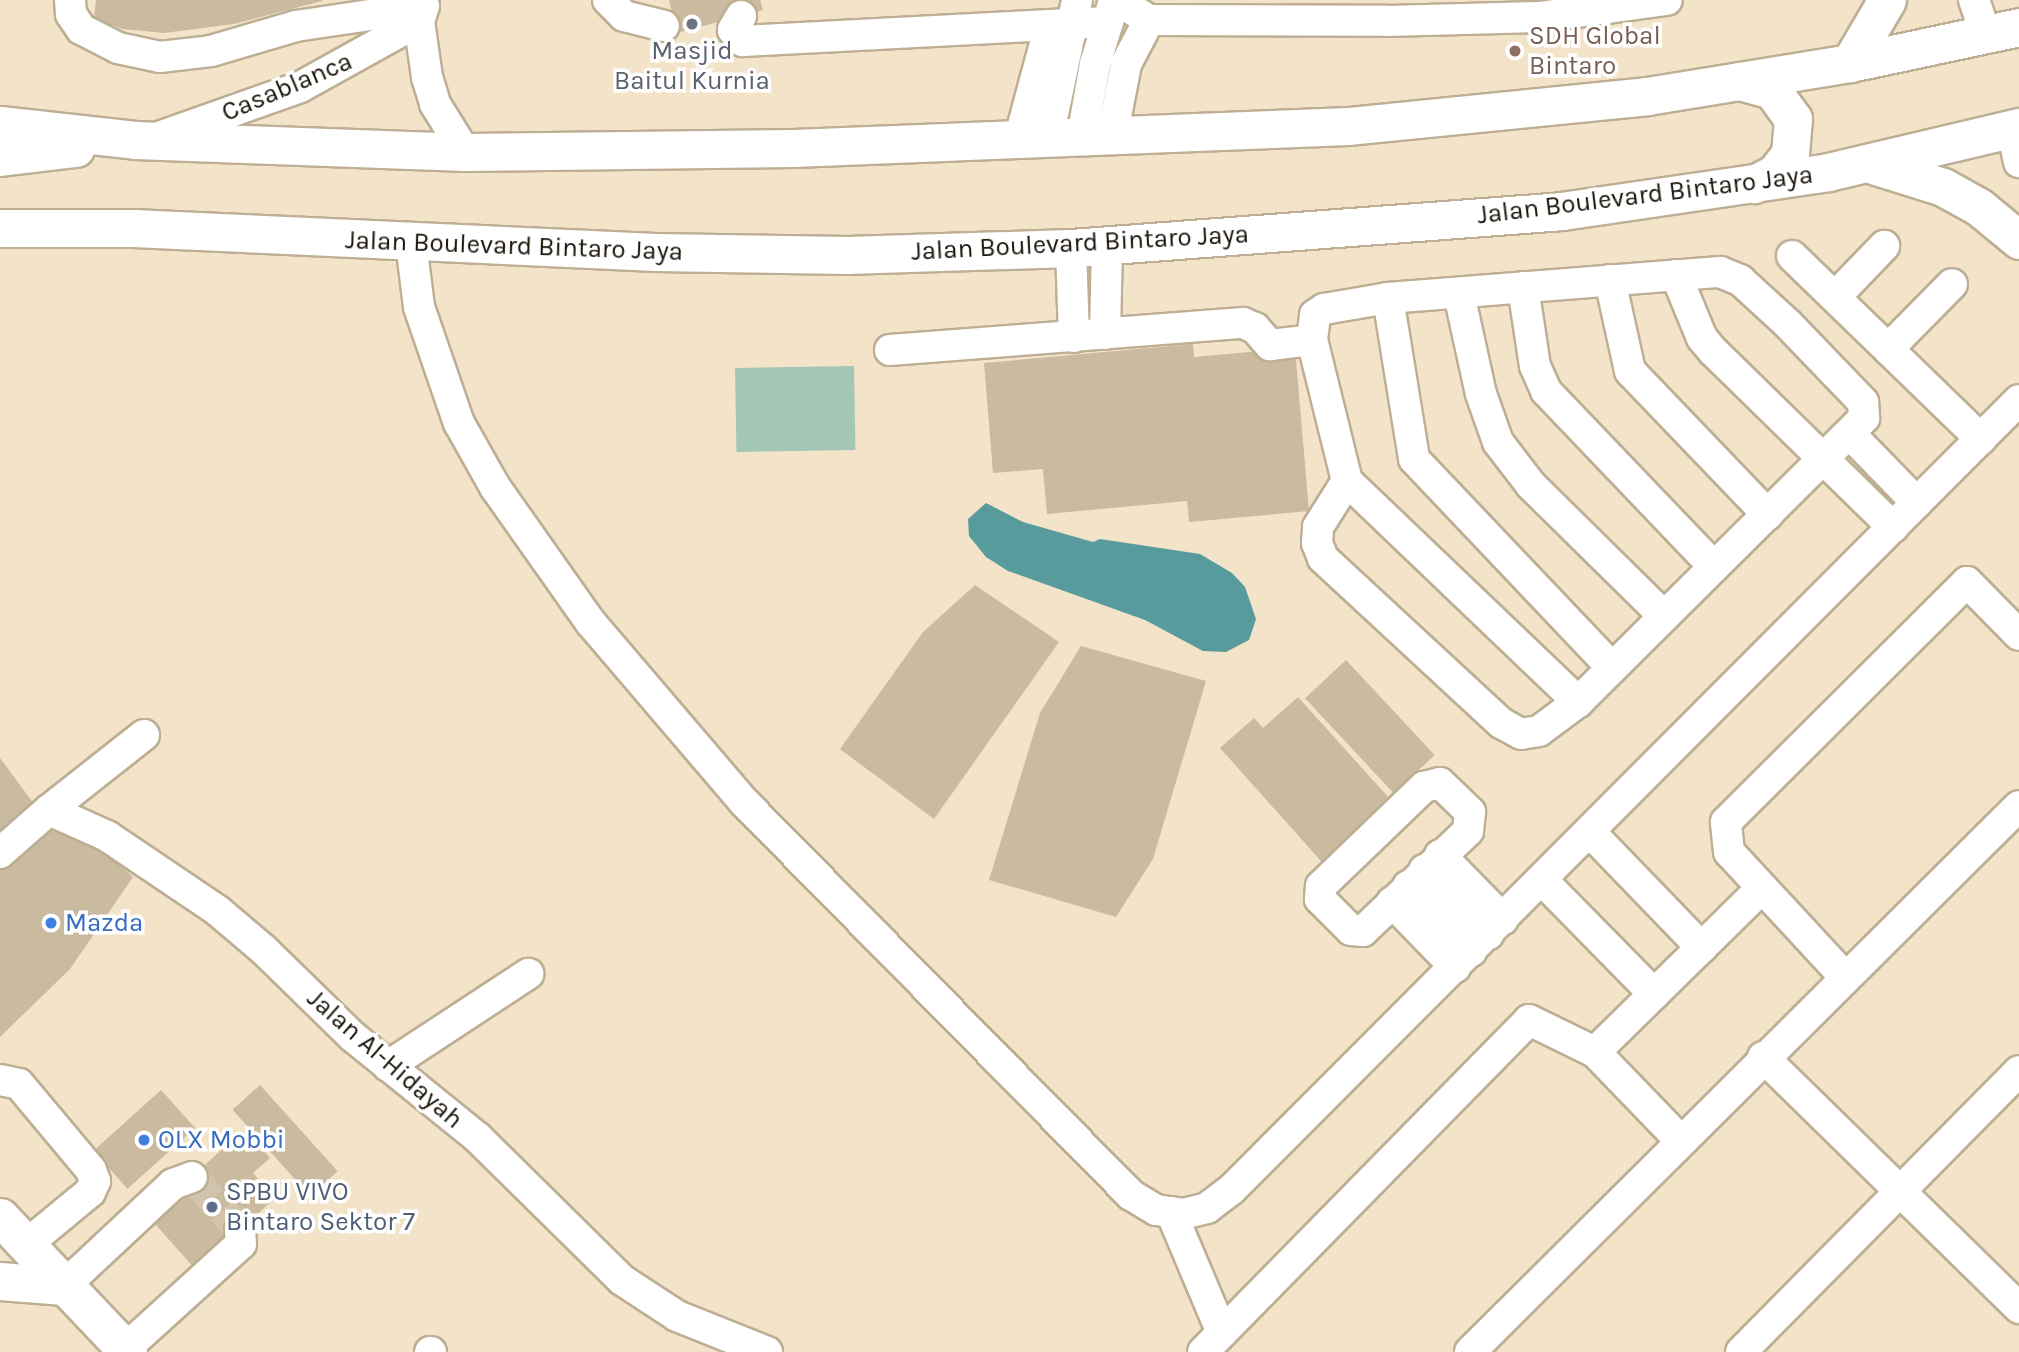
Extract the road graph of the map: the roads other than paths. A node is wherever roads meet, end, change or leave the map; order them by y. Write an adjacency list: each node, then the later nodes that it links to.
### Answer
1 (70, 0): 8 (street)
2 (608, 0): 13 (street)
3 (1246, 0): 11 (street)
4 (1667, 0): 11 (street)
5 (1887, 0): 15 (main road)
6 (1974, 0): 14 (street)
7 (1113, 7): 10 (street); 12 (street); 18 (street)
8 (423, 9): 20 (street, Casablanca); 21 (street)
9 (741, 16): 10 (street)
10 (1066, 16): 18 (street)
11 (1270, 18): 12 (street)
12 (1149, 20): 18 (street)
13 (664, 26)
14 (2003, 31): 15 (main road)
15 (1850, 64): 16 (main road)
16 (1738, 80): 18 (main road); 24 (main road)
17 (0, 125): 20 (main road)
18 (1065, 138): 21 (main road)
19 (2017, 139): 23 (main road, Jalan Boulevard Bintaro Jaya)
20 (142, 140): 21 (main road); 22 (main road)
21 (465, 152)
22 (0, 157)
23 (1869, 164): 24 (main road, Jalan Boulevard Bintaro Jaya); 28 (main road)
24 (1754, 184): 30 (main road, Jalan Boulevard Bintaro Jaya)
25 (0, 203): 27 (main road, Jalan Boulevard Bintaro Jaya)
26 (0, 228): 27 (main road, Jalan Boulevard Bintaro Jaya)
27 (133, 229): 29 (main road, Jalan Boulevard Bintaro Jaya)
28 (2019, 240)
29 (411, 243): 32 (main road, Jalan Boulevard Bintaro Jaya); 79 (street)
30 (1107, 246): 32 (main road, Jalan Boulevard Bintaro Jaya); 41 (street)
31 (1884, 246): 39 (street)
32 (1072, 248): 42 (street)
33 (1793, 256): 39 (street)
34 (1676, 275): 35 (street); 47 (street); 49 (street)
35 (1610, 280): 37 (street); 52 (street)
36 (1952, 284): 44 (street)
37 (1523, 287): 38 (street); 54 (street)
38 (1459, 294): 40 (street); 55 (street)
39 (1835, 297): 44 (street)
40 (1388, 298): 43 (street); 57 (street)
41 (1105, 334): 42 (street); 43 (street)
42 (1074, 337): 45 (street)
43 (1312, 340): 50 (street)
44 (1888, 349): 48 (street)
45 (890, 350)
46 (2018, 399): 48 (street)
47 (1850, 434): 49 (street); 51 (street)
48 (1981, 439): 51 (street)
49 (1826, 458): 52 (street); 53 (street)
50 (1347, 481): 58 (street); 58 (street)
51 (1917, 503): 53 (street)
52 (1769, 514): 54 (street)
53 (1893, 527): 62 (street)
54 (1714, 567): 55 (street)
55 (1664, 616): 57 (street)
56 (2019, 635): 65 (street)
57 (1612, 668): 58 (street)
58 (1578, 702)
59 (144, 735): 61 (street)
60 (2019, 806): 69 (street)
61 (49, 810): 63 (street); 73 (street, Jalan Al-Hidayah)
62 (1590, 832): 64 (street); 67 (street)
63 (0, 853)
64 (1542, 880): 66 (street); 70 (street)
65 (1761, 889): 67 (street); 69 (street)
66 (1479, 943): 66 (street); 79 (street)
67 (1702, 948): 70 (street)
68 (528, 974): 73 (street)
69 (1844, 976): 72 (street)
70 (1654, 995): 71 (street)
71 (1595, 1052): 76 (street); 86 (street)
72 (1763, 1057): 76 (street); 78 (street)
73 (388, 1066): 88 (street, Jalan Al-Hidayah)
74 (2019, 1071): 78 (street)
75 (0, 1080): 82 (street)
76 (1681, 1140): 89 (street)
77 (192, 1177): 84 (street)
78 (1900, 1191): 85 (street); 90 (street)
79 (1171, 1212): 86 (street)
80 (0, 1217): 82 (main road)
81 (240, 1230): 87 (street)
82 (26, 1245): 84 (main road)
83 (0, 1281): 84 (main road)
84 (64, 1286): 87 (main road)
85 (2019, 1308)
86 (1212, 1342)
87 (126, 1350)
88 (767, 1352)
89 (1470, 1352)
90 (1741, 1352)

